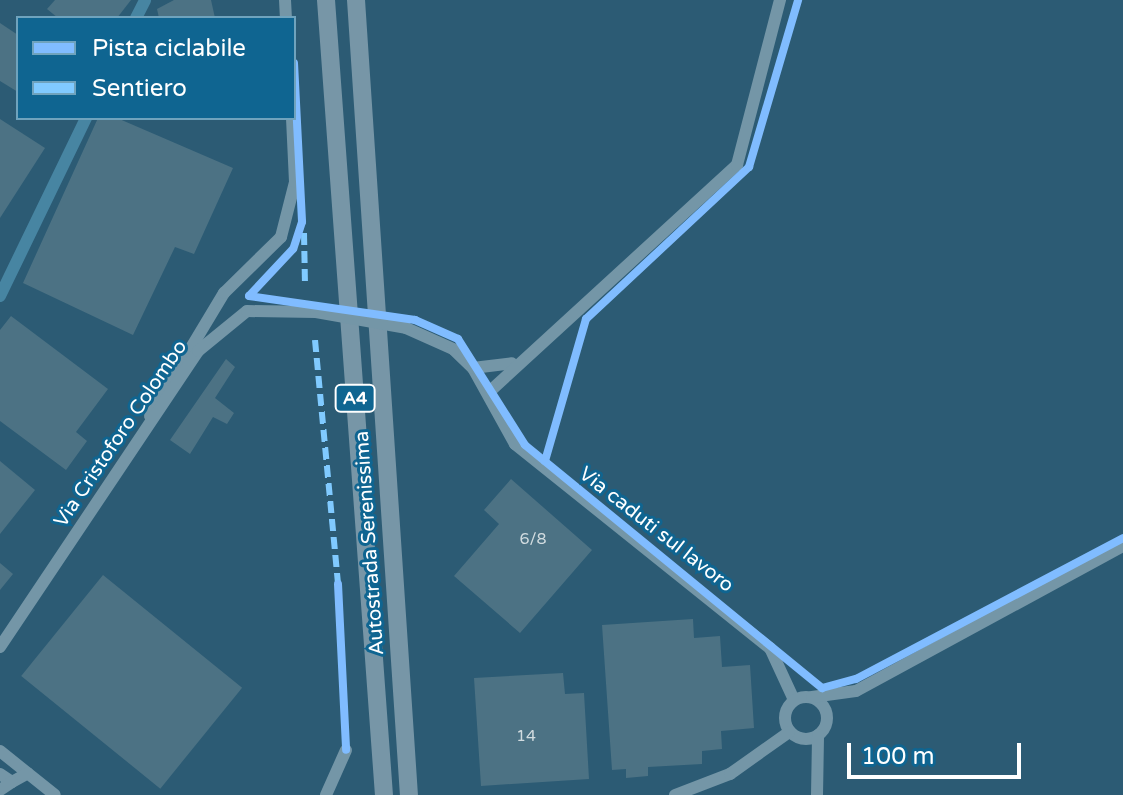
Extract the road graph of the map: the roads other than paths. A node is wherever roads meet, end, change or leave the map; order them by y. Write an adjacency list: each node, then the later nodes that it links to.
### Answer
1 (326, 0): 23 (highway, Autostrada Serenissima / A4)
2 (356, 0): 24 (highway, Autostrada Serenissima / A4)
3 (780, 0): 5 (street)
4 (292, 120): 8 (street)
5 (518, 360): 6 (street); 7 (street)
6 (473, 368): 7 (street, Via caduti sul lavoro); 8 (street, Via Cristoforo Colombo, bridge)
7 (488, 393): 12 (street, Via caduti sul lavoro)
8 (136, 448): 10 (street, Via Cristoforo Colombo)
9 (1123, 546): 11 (street)
10 (0, 647)
11 (812, 697): 12 (street); 14 (street)
12 (794, 700): 13 (street)
13 (789, 732): 14 (street); 25 (street)
14 (818, 735): 26 (street)
15 (346, 750): 22 (street)
16 (0, 751): 17 (street)
17 (28, 773): 19 (street); 21 (street)
18 (0, 774): 19 (street)
19 (12, 782): 20 (street)
20 (0, 790)
21 (55, 795)
22 (326, 795)
23 (384, 795)
24 (409, 795)
25 (675, 795)
26 (817, 795)

